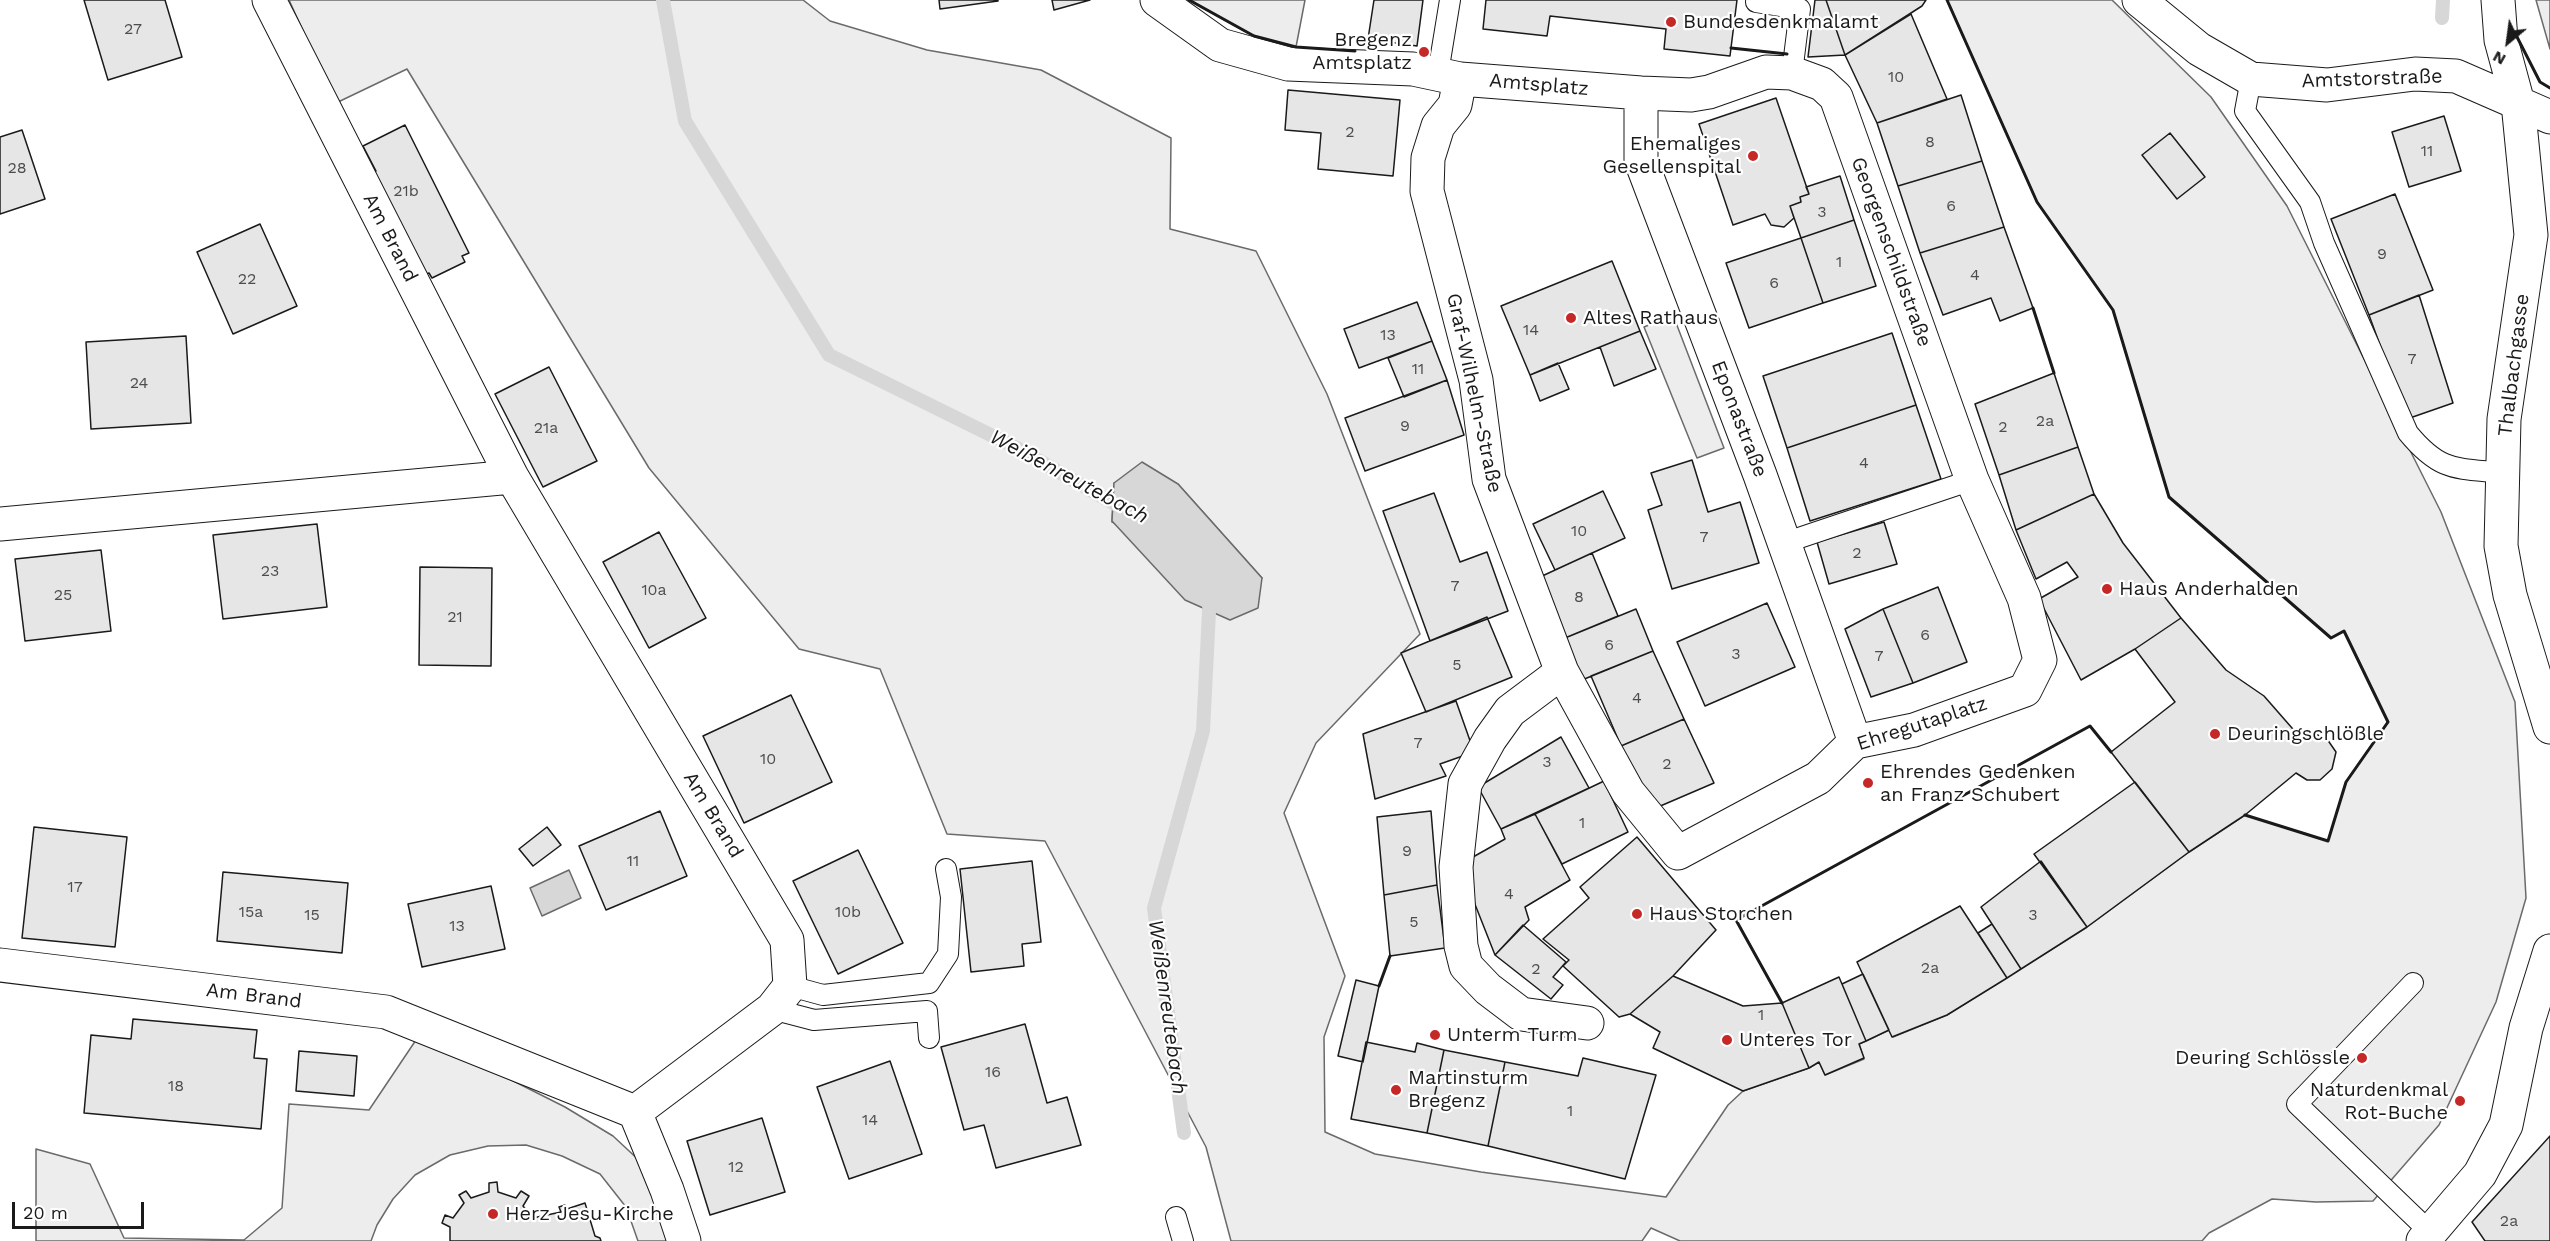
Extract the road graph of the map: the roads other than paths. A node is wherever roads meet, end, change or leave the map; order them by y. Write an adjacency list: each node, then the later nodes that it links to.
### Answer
1 (269, 0): 14 (street, Am Brand)
2 (1157, 0): 8 (street)
3 (1450, 0): 8 (lane)
4 (2139, 0): 9 (street, Amtstorstraße)
5 (2498, 0): 11 (street, Thalbachgasse)
6 (1756, 2): 7 (lane)
7 (1792, 73): 10 (street, Georgenschildstraße); 15 (street, Georgenschildstraße)
8 (1449, 76): 10 (street, Amtsplatz); 19 (street, Graf-Wilhelm-Straße)
9 (2251, 78): 11 (street, Amtstorstraße); 13 (lane)
10 (1641, 93): 17 (street, Eponastraße)
11 (2518, 103): 12 (street, Amtstorstraße); 13 (street, Thalbachgasse)
12 (2550, 117)
13 (2504, 473): 20 (street, Thalbachgasse)
14 (512, 477): 16 (street); 27 (street, Am Brand)
15 (1972, 480): 17 (lane); 18 (street, Georgenschildstraße)
16 (0, 524)
17 (1784, 543): 21 (street, Eponastraße)
18 (2024, 598): 21 (street, Ehregutaplatz)
19 (1562, 672): 22 (street, Graf-Wilhelm-Straße); 28 (street)
20 (2550, 727)
21 (1855, 742): 22 (street, Ehregutaplatz)
22 (1678, 853)
23 (946, 868): 27 (lane)
24 (2550, 951): 32 (street)
25 (0, 965): 30 (street, Am Brand)
26 (2413, 983): 32 (lane)
27 (781, 997): 29 (lane); 30 (street)
28 (1587, 1023)
29 (929, 1038)
30 (634, 1112): 33 (street)
31 (1176, 1217): 34 (lane)
32 (2427, 1237)
33 (684, 1241)
34 (1183, 1241)

